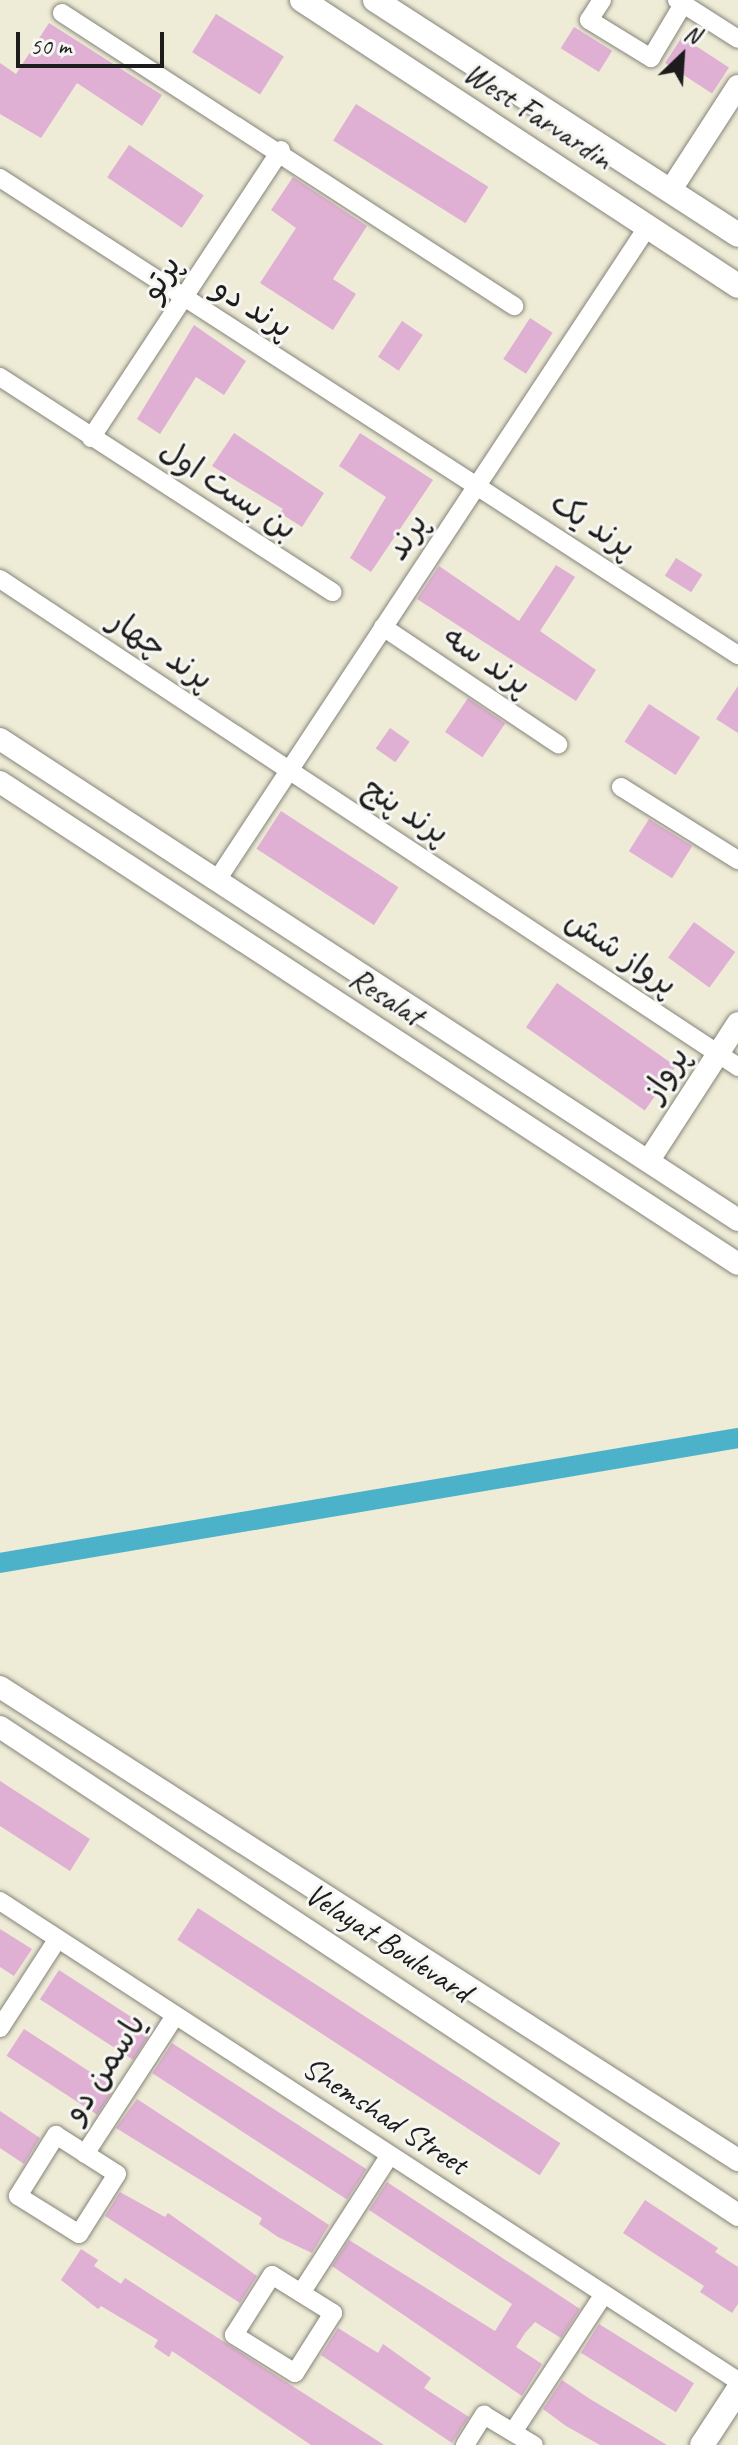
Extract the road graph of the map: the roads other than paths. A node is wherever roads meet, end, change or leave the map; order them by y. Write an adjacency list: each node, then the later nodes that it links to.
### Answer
1 (302, 0): 11 (main road, West Farvardin)
2 (375, 0): 10 (main road, West Farvardin)
3 (602, 0): 4 (street)
4 (680, 2): 6 (street)
5 (62, 13): 8 (street)
6 (738, 39)
7 (738, 86): 10 (street)
8 (281, 150): 14 (street, پرتو); 15 (street)
9 (0, 178): 14 (street, پرند دو)
10 (670, 191): 12 (main road, West Farvardin)
11 (648, 226): 13 (main road, West Farvardin); 18 (street, پرند)
12 (738, 235)
13 (738, 286)
14 (183, 299): 17 (street, پرتو); 18 (street, پرند دو)
15 (514, 306)
16 (0, 377): 17 (street, بن بست اول)
17 (91, 438): 20 (street, بن بست اول)
18 (477, 485): 21 (street, پرند); 22 (street, پرند یک)
19 (0, 579): 25 (street, پرند چهار)
20 (332, 592)
21 (383, 627): 24 (street, پرند سه); 25 (street, پرند)
22 (738, 655)
23 (0, 739): 29 (street, Resalat)
24 (558, 744)
25 (288, 771): 29 (street, پرند); 30 (street, پرند پنج)
26 (0, 782): 36 (street, Resalat)
27 (621, 787): 28 (street)
28 (738, 860)
29 (217, 880): 34 (street, Resalat)
30 (490, 902): 32 (street, پرواز شش)
31 (738, 1023): 32 (street, پرواز)
32 (718, 1054): 33 (street, پرواز شش); 34 (street, پرواز)
33 (738, 1067)
34 (649, 1160): 35 (street, Resalat)
35 (738, 1220)
36 (738, 1264)
37 (0, 1687): 45 (street, Velayat Boulevard)
38 (0, 1727): 46 (street, Velayat Boulevard)
39 (0, 1901): 40 (street, Shemshad Street)
40 (57, 1940): 41 (street, Shemshad Street); 42 (street)
41 (175, 2016): 43 (street, یاسمن دو); 44 (street, Shemshad Street)
42 (0, 2028)
43 (85, 2154): 43 (street)
44 (390, 2155): 47 (street); 48 (street, Shemshad Street)
45 (738, 2160)
46 (738, 2215)
47 (301, 2293): 47 (street)
48 (604, 2294): 49 (street, Shemshad Street); 51 (street)
49 (738, 2381)
50 (738, 2390): 54 (main road)
51 (513, 2432): 52 (street); 53 (street)
52 (465, 2445)
53 (534, 2445)
54 (702, 2445)

